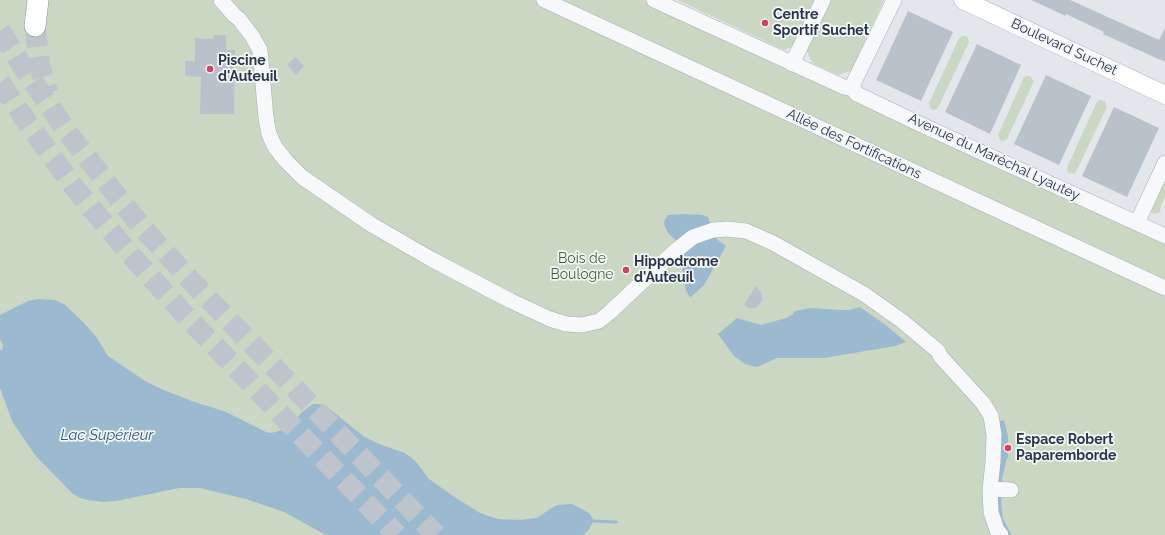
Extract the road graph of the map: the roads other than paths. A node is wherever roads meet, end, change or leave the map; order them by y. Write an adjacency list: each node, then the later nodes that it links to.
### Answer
1 (38, 0): 8 (highway)
2 (221, 0): 16 (street)
3 (544, 0): 15 (street, Allée des Fortifications)
4 (654, 0): 9 (street, Avenue du Maréchal Lyautey)
5 (823, 0): 9 (street)
6 (894, 0): 10 (street)
7 (963, 0): 11 (main road, Boulevard Suchet)
8 (35, 26)
9 (792, 64): 10 (street, Avenue du Maréchal Lyautey)
10 (853, 89): 13 (street, Avenue du Maréchal Lyautey)
11 (1165, 95)
12 (1165, 163): 13 (street)
13 (1137, 223): 14 (street, Avenue du Maréchal Lyautey)
14 (1165, 236)
15 (1165, 288)
16 (990, 489): 17 (street); 18 (street)
17 (1011, 490)
18 (1001, 535)

